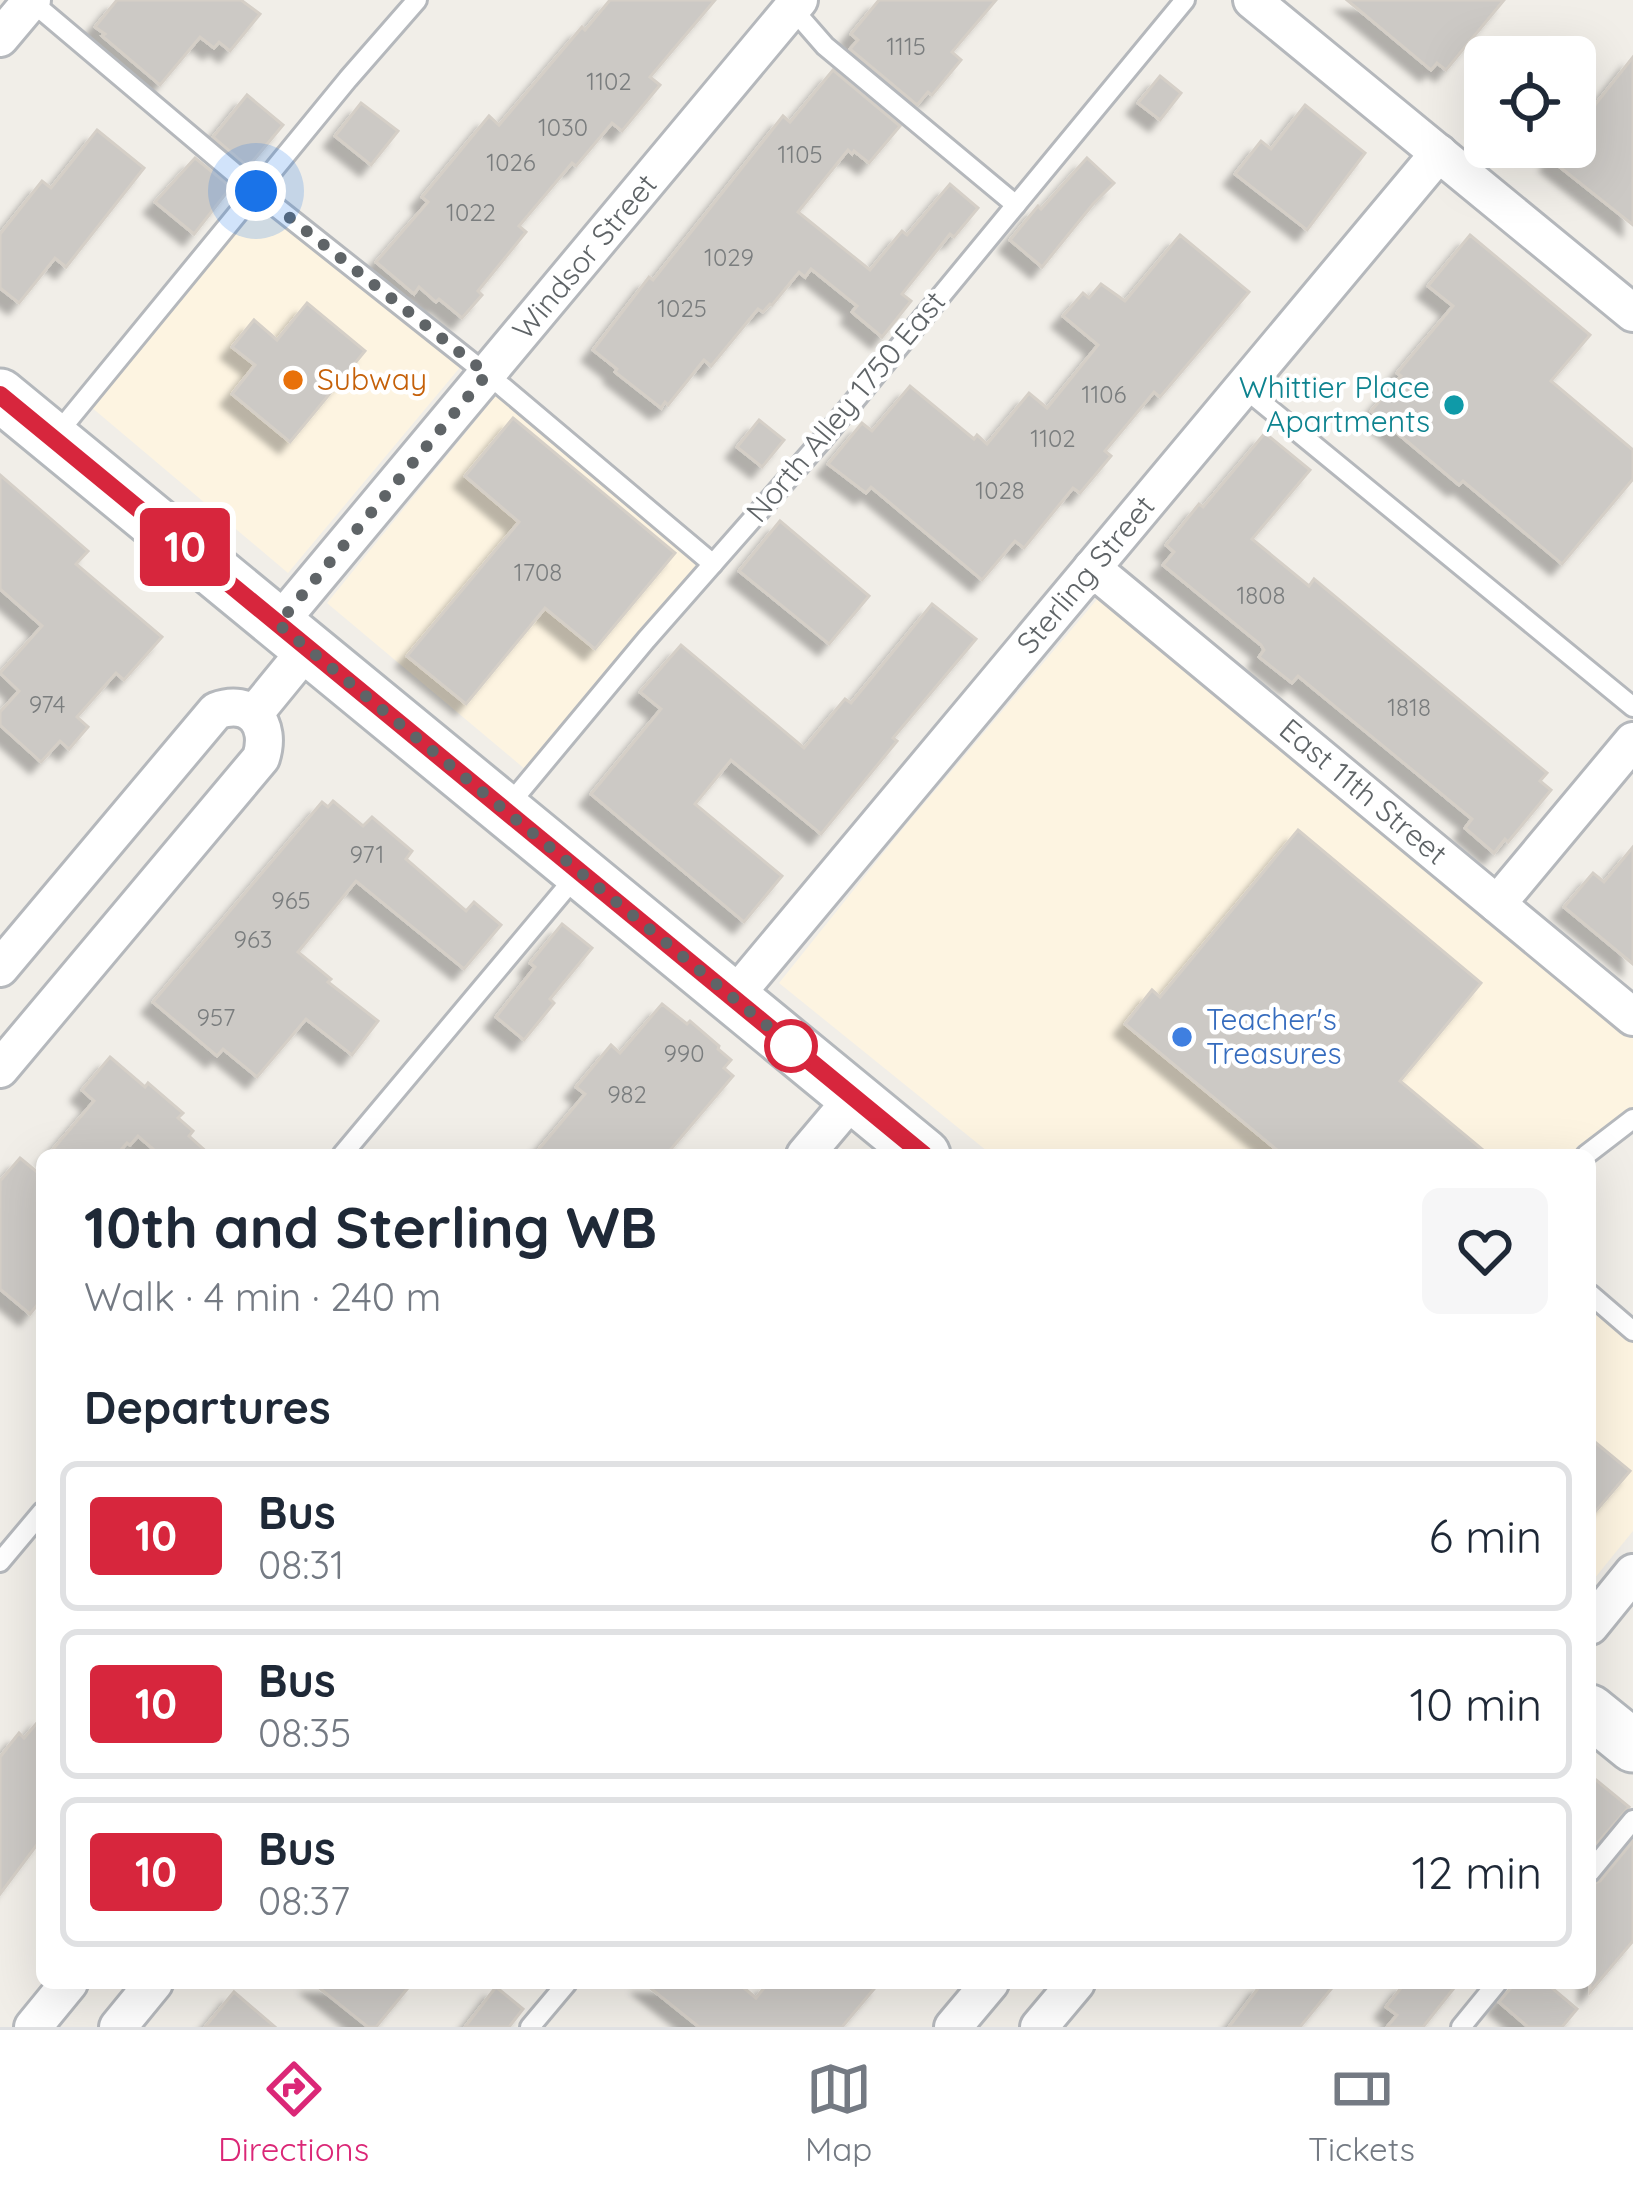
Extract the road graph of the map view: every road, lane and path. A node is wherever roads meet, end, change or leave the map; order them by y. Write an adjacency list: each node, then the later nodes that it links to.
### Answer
1 (31, 0): 6 (street); 8 (lane)
2 (417, 0): 8 (lane)
3 (1185, 0): 9 (lane, North Alley 1750 East)
4 (1252, 0): 7 (street)
5 (791, 3): 9 (lane); 11 (street, Windsor Street)
6 (0, 38)
7 (1439, 153): 10 (street); 12 (street, Sterling Street)
8 (256, 191): 11 (lane); 14 (lane)
9 (1016, 205): 15 (lane, North Alley 1750 East)
10 (1633, 313)
11 (487, 374): 15 (lane); 17 (street, Windsor Street)
12 (1243, 387): 16 (street, Sterling Street); 18 (lane)
13 (4, 408): 14 (main road)
14 (53, 439): 17 (main road)
15 (713, 564): 21 (lane, North Alley 1750 East)
16 (1092, 568): 23 (street, East 11th Street); 25 (street, Sterling Street)
17 (293, 636): 19 (street, Windsor Street); 21 (main road)
18 (1633, 707)
19 (254, 714): 24 (street); 27 (street)
20 (1633, 741): 23 (street)
21 (504, 811): 22 (main road)
22 (579, 872): 25 (main road); 30 (lane)
23 (1497, 904): 26 (street, East 11th Street)
24 (0, 968)
25 (733, 998): 28 (main road)
26 (1633, 1017)
27 (0, 1069)
28 (854, 1097): 31 (street); 32 (main road)
29 (1633, 1119): 33 (lane)
30 (347, 1149)
31 (810, 1149)
32 (917, 1149)
33 (1594, 1149)
34 (1596, 1299): 35 (lane)
35 (1633, 1330)
36 (36, 1519): 37 (lane)
37 (0, 1562)
38 (1633, 1573): 39 (street)
39 (1596, 1619)
40 (1596, 1716): 41 (main road)
41 (1633, 1746)
42 (1633, 1820): 43 (lane)
43 (1596, 1865)
44 (64, 1989): 50 (street)
45 (149, 1989): 51 (street)
46 (563, 1989): 52 (lane)
47 (985, 1989): 53 (street)
48 (1071, 1989): 54 (street)
49 (1492, 1989): 55 (lane)
50 (32, 2027)
51 (118, 2027)
52 (530, 2027)
53 (953, 2027)
54 (1039, 2027)
55 (1461, 2027)

